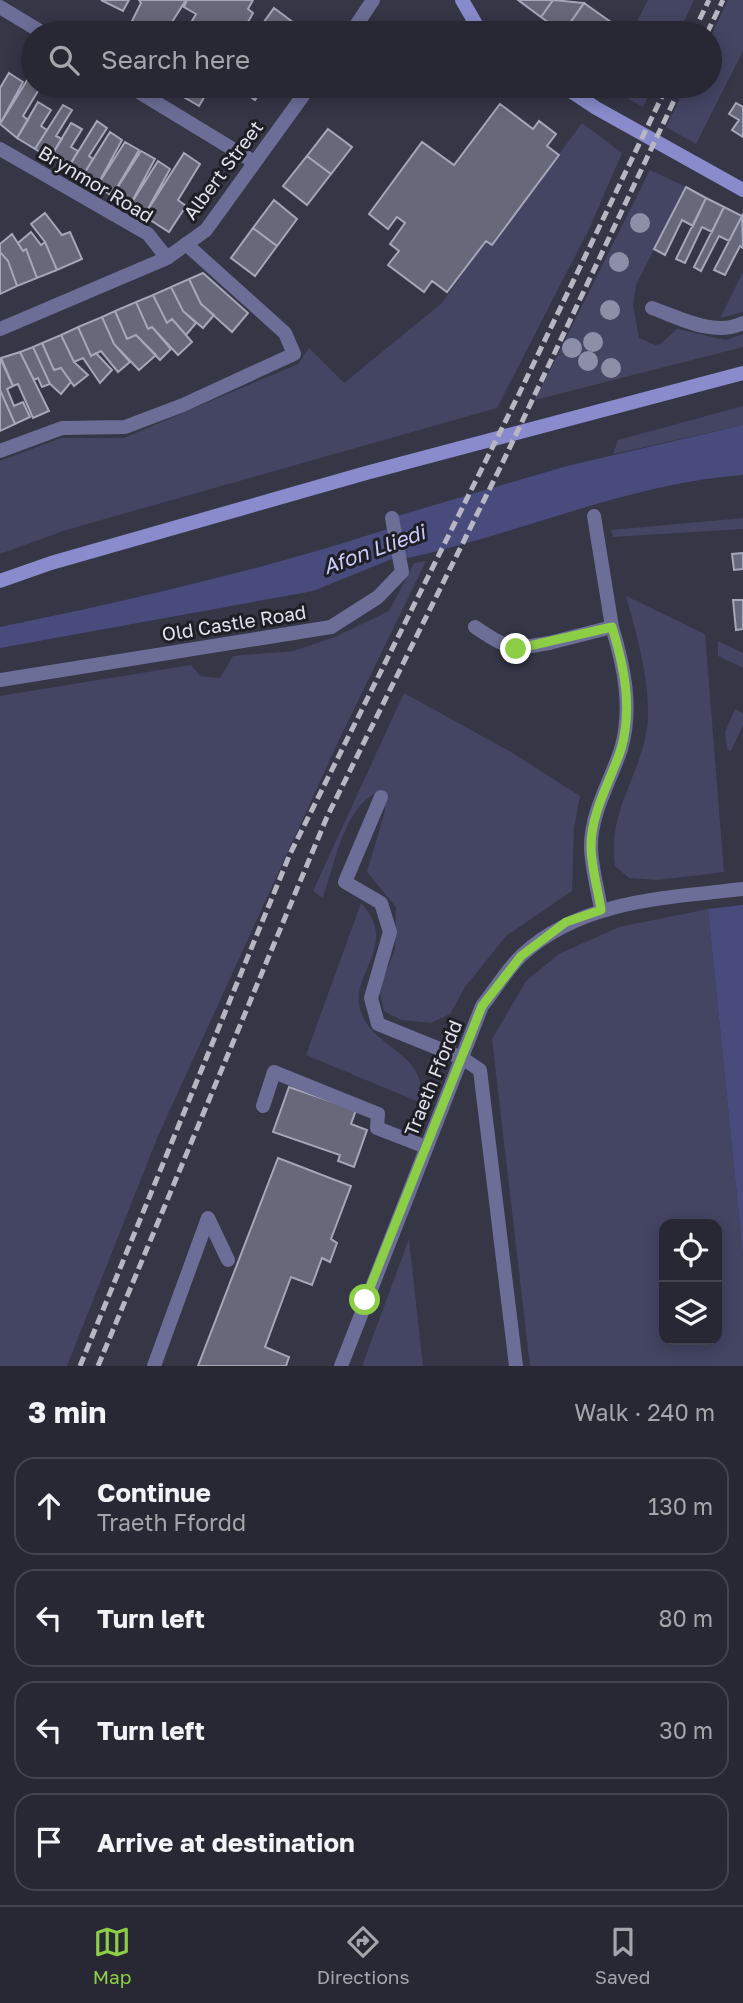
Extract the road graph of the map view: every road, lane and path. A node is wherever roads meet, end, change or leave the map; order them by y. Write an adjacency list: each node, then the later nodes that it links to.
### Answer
1 (373, 0): 5 (street)
2 (462, 0): 6 (main road)
3 (0, 7): 4 (street)
4 (23, 21)
5 (359, 21)
6 (474, 21)
7 (149, 98): 11 (street)
8 (301, 98): 11 (street, Albert Street)
9 (581, 98): 12 (main road)
10 (0, 149): 14 (street, Brynmor Road)
11 (254, 162): 13 (street, Albert Street)
12 (743, 190)
13 (186, 244): 14 (street, Albert Street); 19 (street)
14 (167, 258): 17 (street, Albert Street)
15 (652, 308): 16 (street)
16 (743, 323)
17 (0, 330)
18 (743, 373): 22 (main road)
19 (0, 451)
20 (594, 516): 24 (street)
21 (392, 518): 25 (street, Old Castle Road)
22 (0, 581)
23 (475, 627): 24 (street)
24 (612, 627): 28 (street)
25 (0, 681)
26 (381, 797): 29 (street)
27 (743, 889): 28 (street, Traeth Ffordd)
28 (601, 910): 29 (street, Traeth Ffordd)
29 (462, 1058): 31 (street, Traeth Ffordd); 35 (street)
30 (263, 1106): 31 (street)
31 (426, 1147): 34 (street, Traeth Ffordd)
32 (228, 1260): 33 (street)
33 (154, 1366)
34 (341, 1366)
35 (516, 1366)

